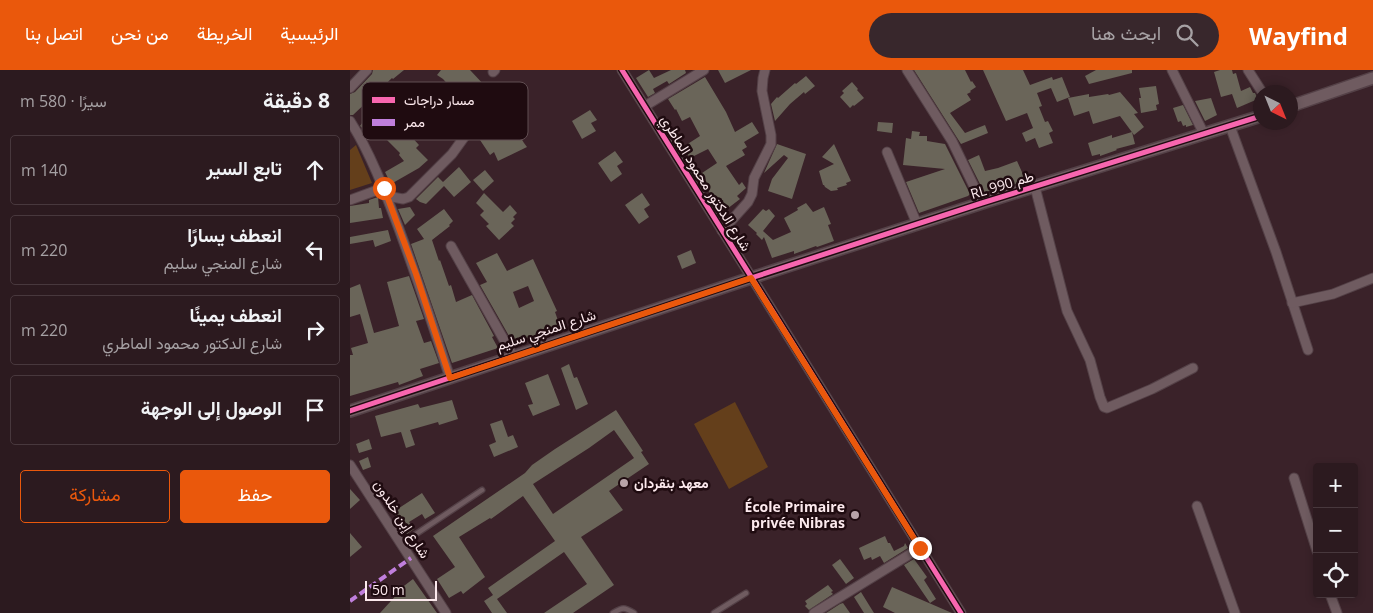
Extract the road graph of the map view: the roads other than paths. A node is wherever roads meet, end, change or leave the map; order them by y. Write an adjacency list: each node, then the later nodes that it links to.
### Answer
1 (367, 70): 10 (street)
2 (622, 70): 12 (street, شارع الدكتور محمود الماطري)
3 (704, 70): 12 (street)
4 (765, 70): 26 (street)
5 (907, 70): 24 (street)
6 (1172, 70): 16 (street)
7 (1248, 70): 9 (street)
8 (1373, 78): 11 (street)
9 (1258, 85)
10 (350, 88)
11 (1298, 103)
12 (644, 106): 26 (street, شارع الدكتور محمود الماطري)
13 (1253, 118): 15 (street, RL طم 990)
14 (351, 123): 17 (street)
15 (1230, 126): 16 (street, RL طم 990); 30 (street)
16 (1204, 134): 21 (street, RL طم 990)
17 (362, 139)
18 (362, 140): 22 (street)
19 (462, 140): 22 (street)
20 (887, 152): 25 (street)
21 (1035, 187): 24 (street, RL طم 990); 33 (street)
22 (385, 192): 23 (street); 34 (street)
23 (350, 200)
24 (982, 204): 25 (street, RL طم 990)
25 (917, 224): 28 (street, RL طم 990)
26 (722, 232): 28 (street, شارع الدكتور محمود الماطري)
27 (451, 246): 32 (street)
28 (751, 278): 32 (street, شارع المنجي سليم); 42 (street, شارع الدكتور محمود الماطري)
29 (1373, 278): 30 (street)
30 (1292, 303): 31 (street)
31 (1308, 350)
32 (513, 356): 34 (street, شارع المنجي سليم)
33 (1193, 368)
34 (450, 378): 35 (street, شارع المنجي سليم)
35 (350, 411)
36 (350, 465): 41 (street, شارع إبن خلدون)
37 (1294, 478): 40 (street)
38 (482, 490): 41 (lane)
39 (1197, 506): 51 (street)
40 (1313, 538)
41 (402, 544): 46 (street, شارع إبن خلدون)
42 (920, 548): 45 (street); 50 (street, شارع الدكتور محمود الماطري)
43 (746, 592): 49 (lane)
44 (1331, 598): 52 (street)
45 (817, 612)
46 (446, 613)
47 (613, 613): 48 (lane)
48 (634, 613)
49 (714, 613)
50 (961, 613)
51 (1235, 613)
52 (1337, 613)

